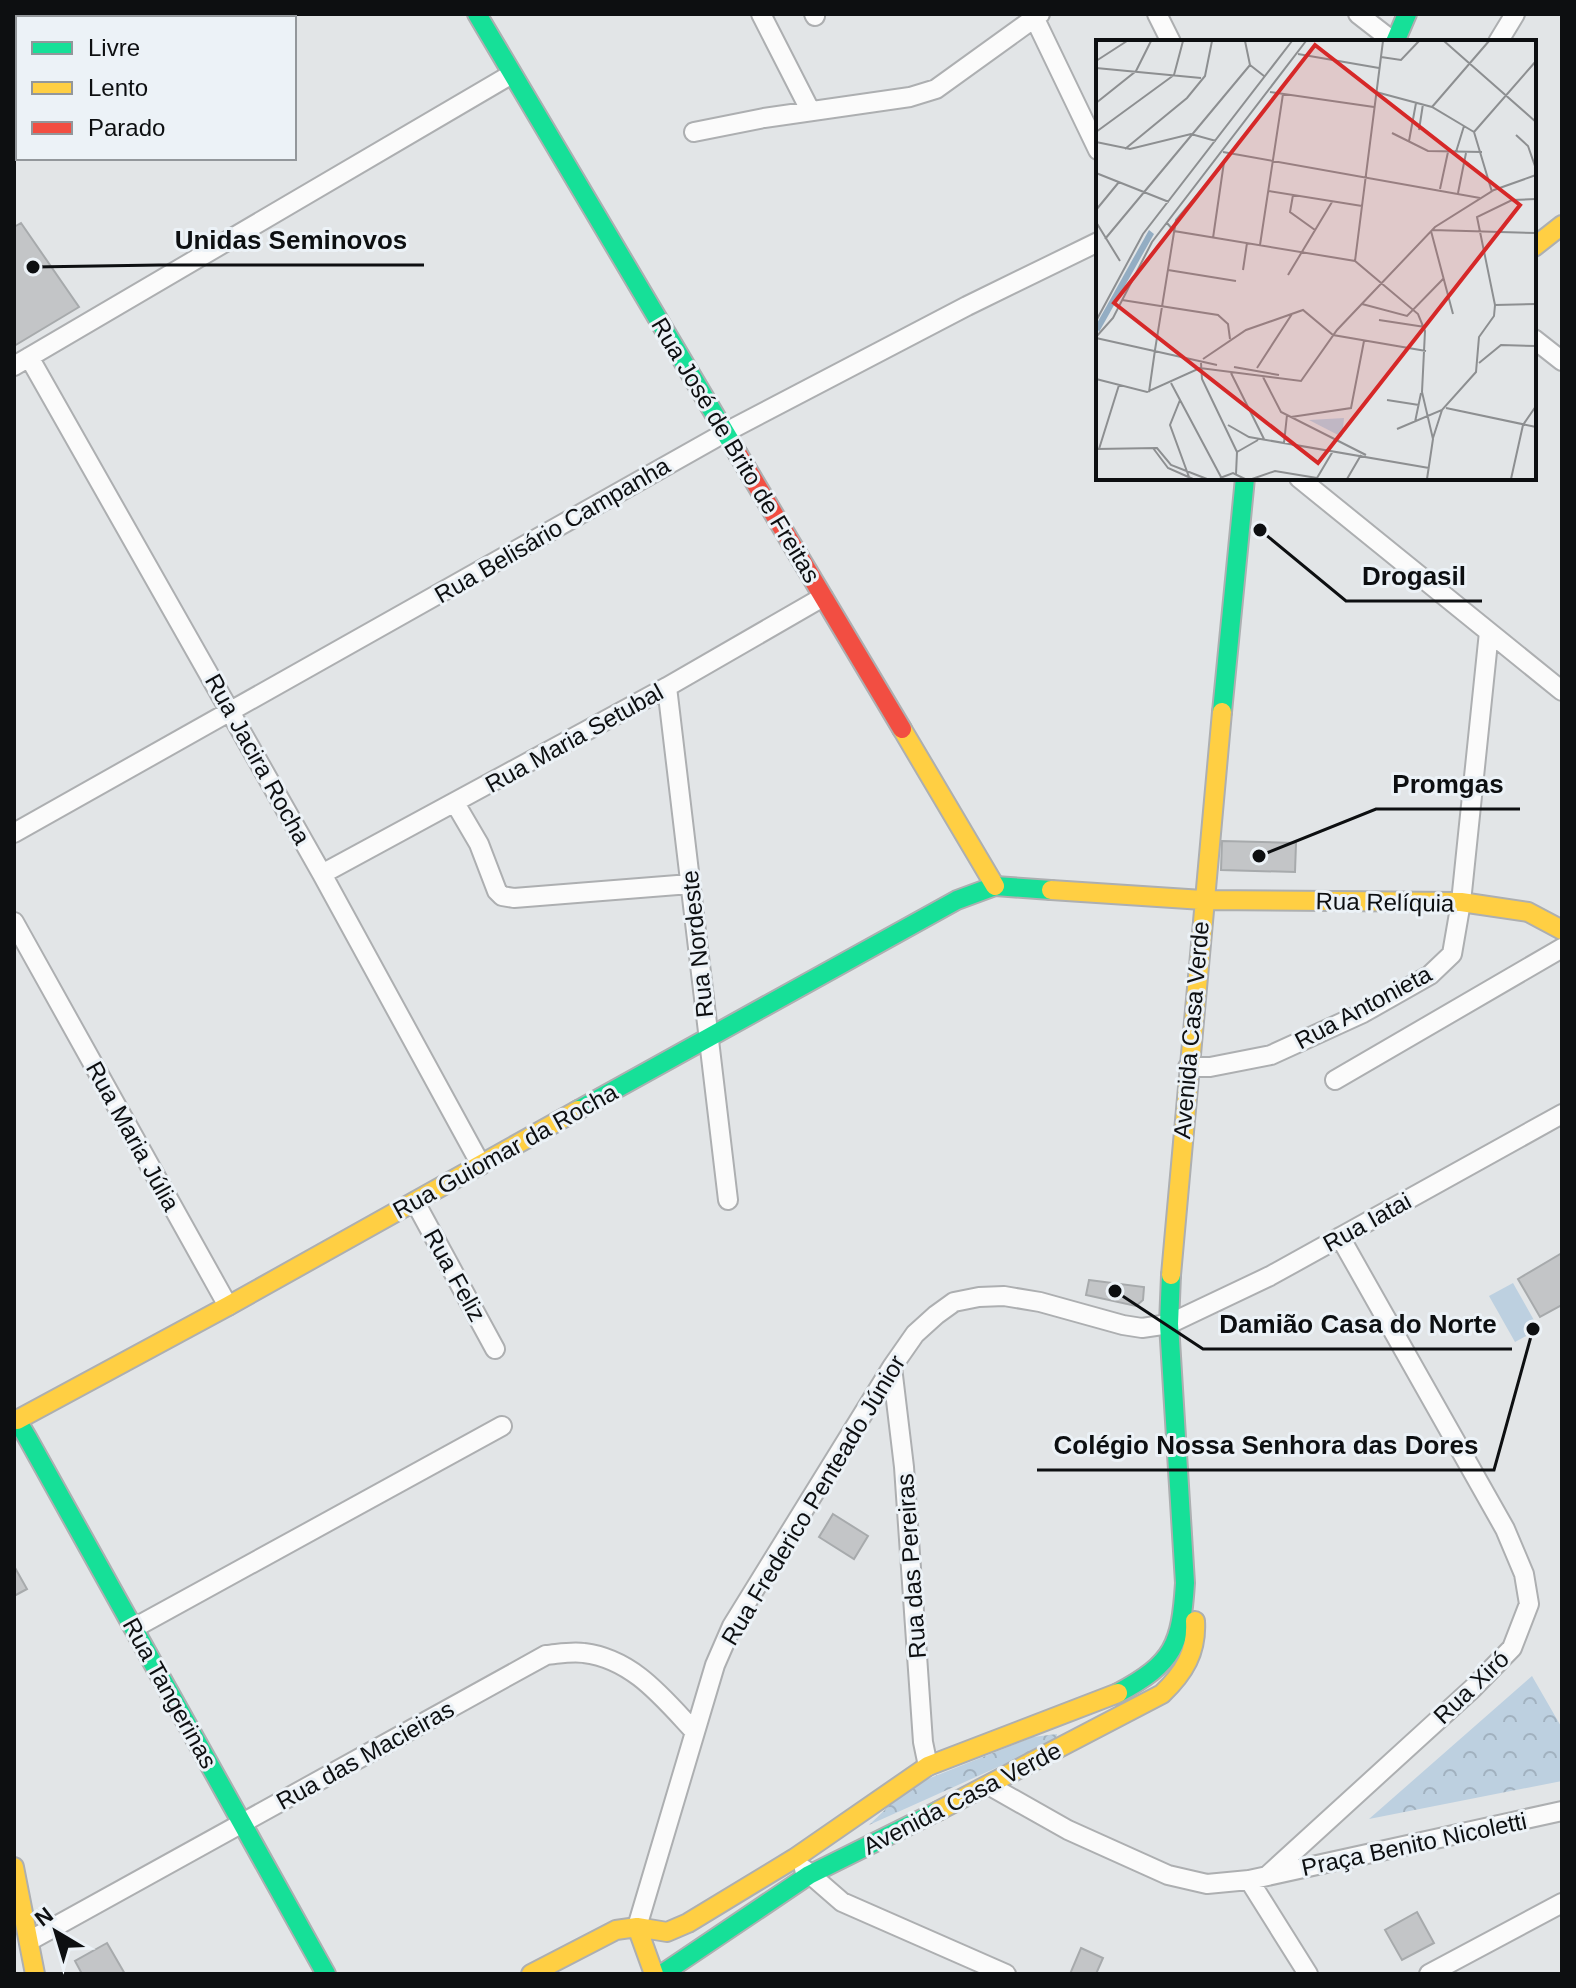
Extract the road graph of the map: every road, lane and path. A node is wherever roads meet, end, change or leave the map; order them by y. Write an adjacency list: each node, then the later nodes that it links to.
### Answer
1 (477, 14): 12 (street, Rua José de Brito de Freitas)
2 (761, 14): 13 (street)
3 (1157, 14): 8 (street)
4 (1358, 14): 9 (street)
5 (1407, 14): 10 (street)
6 (1515, 14): 11 (street)
7 (1038, 16): 13 (street); 15 (street)
8 (1170, 40)
9 (1391, 40)
10 (1395, 40)
11 (1499, 40)
12 (512, 74): 20 (street); 22 (street, Rua José de Brito de Freitas)
13 (810, 110): 14 (street)
14 (694, 132)
15 (1096, 146)
16 (1562, 225): 18 (street)
17 (1096, 243): 22 (street, Rua Belisário Campanha)
18 (1536, 245)
19 (1536, 341): 21 (street)
20 (22, 361): 29 (street, Rua Jacira Rocha)
21 (1562, 361)
22 (726, 432): 25 (street, Rua José de Brito de Freitas); 29 (street, Rua Belisário Campanha)
23 (1245, 480): 35 (street, Avenida Casa Verde)
24 (1301, 480): 26 (street)
25 (823, 597): 27 (street, Rua Maria Setubal); 34 (street, Rua José de Brito de Freitas)
26 (1489, 632): 28 (street); 36 (street, Rua Antonieta)
27 (667, 687): 30 (street, Rua Maria Setubal); 33 (street, Rua Nordeste)
28 (1562, 691)
29 (231, 712): 31 (street, Rua Belisário Campanha); 32 (street, Rua Jacira Rocha)
30 (455, 803): 32 (street, Rua Maria Setubal); 33 (street)
31 (14, 833)
32 (322, 874): 46 (street, Rua Jacira Rocha)
33 (690, 884): 42 (street, Rua Nordeste)
34 (995, 886): 35 (street, Rua Relíquia); 42 (street, Rua Guiomar da Rocha)
35 (1203, 900): 36 (street, Rua Relíquia); 43 (street, Avenida Casa Verde)
36 (1461, 902): 38 (street, Rua Relíquia); 43 (street, Rua Antonieta)
37 (14, 922): 41 (street, Rua Maria Júlia)
38 (1562, 930)
39 (14, 948): 41 (street, Rua Maria Júlia)
40 (1562, 948): 44 (street)
41 (37, 966): 50 (street, Rua Maria Júlia)
42 (708, 1039): 46 (street, Rua Guiomar da Rocha); 47 (street, Rua Nordeste)
43 (1188, 1067): 51 (street, Avenida Casa Verde)
44 (1335, 1080)
45 (1562, 1114): 49 (street, Rua Iatai)
46 (481, 1165): 48 (street, Rua Guiomar da Rocha)
47 (728, 1200)
48 (415, 1202): 50 (street, Rua Guiomar da Rocha); 52 (street, Rua Feliz)
49 (1340, 1237): 51 (street, Rua Iatai); 66 (street, Rua Xiró)
50 (228, 1306): 54 (street, Rua Guiomar da Rocha)
51 (1169, 1324): 53 (street, Rua Frederico Penteado Júnior); 56 (street, Avenida Casa Verde)
52 (495, 1349)
53 (892, 1367): 58 (street, Rua Frederico Penteado Júnior); 59 (street, Rua das Pereiras)
54 (15, 1419): 57 (street, Rua Tangerinas)
55 (502, 1426): 57 (street)
56 (1185, 1583): 59 (street, Avenida Casa Verde); 60 (street, Avenida Casa Verde)
57 (134, 1628): 62 (street, Rua Tangerinas)
58 (695, 1732): 62 (street, Rua das Macieiras); 68 (street, Rua Frederico Penteado Júnior)
59 (928, 1766): 63 (street, Avenida Casa Verde)
60 (990, 1786): 65 (street, Avenida Casa Verde); 66 (street, Praça Benito Nicoletti)
61 (1562, 1811): 66 (street, Praça Benito Nicoletti)
62 (243, 1824): 69 (street, Rua das Macieiras); 71 (street, Rua Tangerinas)
63 (795, 1858): 65 (street); 68 (street, Avenida Casa Verde)
64 (14, 1867): 69 (street)
65 (809, 1875): 74 (street, Avenida Casa Verde); 75 (street)
66 (1258, 1878): 76 (street)
67 (1562, 1903): 77 (street)
68 (637, 1927): 72 (street, Avenida Casa Verde); 73 (street)
69 (29, 1941): 70 (street)
70 (35, 1974)
71 (326, 1974)
72 (531, 1974)
73 (654, 1974)
74 (662, 1974)
75 (1006, 1974)
76 (1308, 1974)
77 (1429, 1974)

